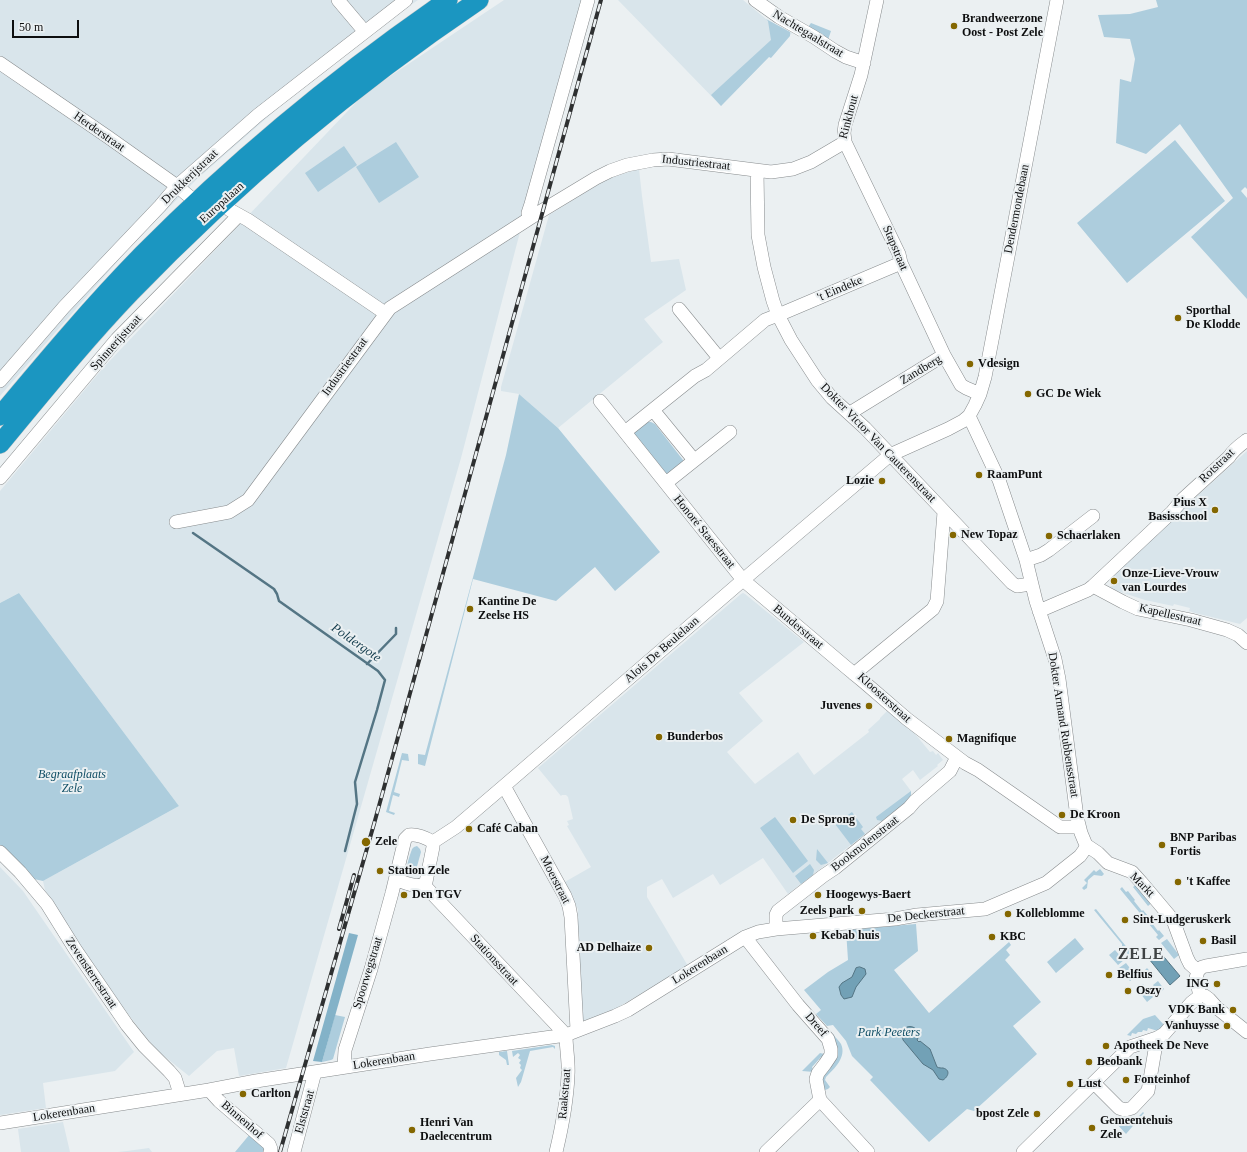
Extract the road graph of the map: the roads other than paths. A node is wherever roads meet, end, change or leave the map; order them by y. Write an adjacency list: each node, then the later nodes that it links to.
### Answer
1 (338, 0): 9 (street)
2 (406, 0): 9 (street, Drukkerijstraat)
3 (448, 0): 15 (highway, Europalaan)
4 (479, 0): 16 (highway, Europalaan)
5 (588, 0): 18 (street)
6 (755, 0): 11 (street, Nachtegaalstraat)
7 (877, 0): 11 (street, Rinkhout)
8 (1056, 0): 26 (street, Dendermondebaan)
9 (365, 32): 14 (street, Drukkerijstraat)
10 (0, 63): 14 (street, Herderstraat)
11 (864, 63): 12 (street, Rinkhout)
12 (845, 142): 13 (street, Rinkhout); 19 (street, Stapstraat)
13 (757, 171): 18 (street, Industriestraat); 22 (street, Dokter Victor Van Cauterenstraat)
14 (177, 186): 15 (street, Herderstraat); 25 (street, Drukkerijstraat)
15 (197, 203): 30 (highway, Europalaan)
16 (222, 203): 17 (street); 35 (highway, Europalaan)
17 (239, 216): 21 (street); 38 (street, Spinnerijstraat)
18 (530, 218): 21 (street, Industriestraat)
19 (901, 263): 22 (street, 't Eindeke); 23 (street, Stapstraat)
20 (679, 309): 24 (street)
21 (385, 313): 42 (street, Industriestraat)
22 (778, 315): 24 (street, 't Eindeke); 29 (street, Dokter Victor Van Cauterenstraat)
23 (944, 355): 26 (street, Zandberg); 29 (street, Zandberg)
24 (719, 358): 28 (street, 't Eindeke)
25 (0, 382)
26 (980, 394): 31 (street, Dendermondebaan)
27 (600, 401): 32 (street, Honoré Staesstraat)
28 (653, 410): 32 (street); 37 (street)
29 (850, 413): 36 (street, Dokter Victor Van Cauterenstraat)
30 (0, 416)
31 (969, 416): 36 (street); 43 (street, Dokter Armand Rubbensstraat)
32 (625, 432): 39 (street, Honoré Staesstraat)
33 (730, 432): 37 (street, Honoré Staesstraat)
34 (1247, 440): 46 (street, Rotstraat)
35 (0, 444)
36 (890, 455): 40 (street, Dokter Victor Van Cauterenstraat); 44 (street, Alois De Beulelaan)
37 (694, 460): 39 (street, Honoré Staesstraat)
38 (0, 478)
39 (666, 483): 44 (street, Honoré Staesstraat)
40 (944, 512): 45 (street, Dokter Victor Van Cauterenstraat); 49 (street, Kloosterstraat)
41 (1093, 516): 43 (street)
42 (176, 522)
43 (1026, 560): 45 (street, Dokter Armand Rubbensstraat)
44 (742, 580): 49 (street, Bunderstraat); 51 (street, Alois De Beulelaan)
45 (1032, 584): 47 (street, Dokter Armand Rubbensstraat)
46 (1093, 586): 47 (street, Rotstraat); 48 (street, Kapellestraat)
47 (1039, 611): 52 (street, Dokter Armand Rubbensstraat)
48 (1244, 636)
49 (854, 674): 50 (street, Kloosterstraat)
50 (957, 757): 52 (street, Kloosterstraat); 58 (street, Bookmolenstraat)
51 (504, 786): 53 (street, Alois De Beulelaan); 64 (street, Moerstraat)
52 (1079, 825): 54 (street, Dokter Armand Rubbensstraat)
53 (433, 842): 56 (street, Spoorwegstraat); 57 (street)
54 (1086, 845): 58 (street, De Deckerstraat); 61 (street, Markt)
55 (0, 852): 70 (street, Zevensterrestraat)
56 (396, 880): 57 (street); 66 (street, Spoorwegstraat)
57 (423, 884): 64 (street, Stationsstraat)
58 (776, 930): 59 (street, De Deckerstraat)
59 (745, 937): 64 (street, Lokerenbaan); 71 (street, Dreef)
60 (1247, 959): 61 (street)
61 (1198, 971): 62 (street)
62 (1200, 996): 63 (street); 65 (street)
63 (1247, 1032)
64 (571, 1033): 66 (street, Lokerenbaan); 75 (street, Raakstraat)
65 (1157, 1038): 68 (street); 68 (street)
66 (344, 1067): 67 (street, Lokerenbaan)
67 (315, 1072): 69 (street, Lokerenbaan); 74 (street, Elststraat)
68 (1094, 1083): 78 (street)
69 (209, 1090): 70 (street, Lokerenbaan); 73 (street, Binnenhof)
70 (180, 1094): 72 (street, Lokerenbaan)
71 (820, 1100): 76 (street); 77 (street)
72 (0, 1123)
73 (270, 1152)
74 (294, 1152)
75 (556, 1152)
76 (766, 1152)
77 (868, 1152)
78 (1023, 1152)

